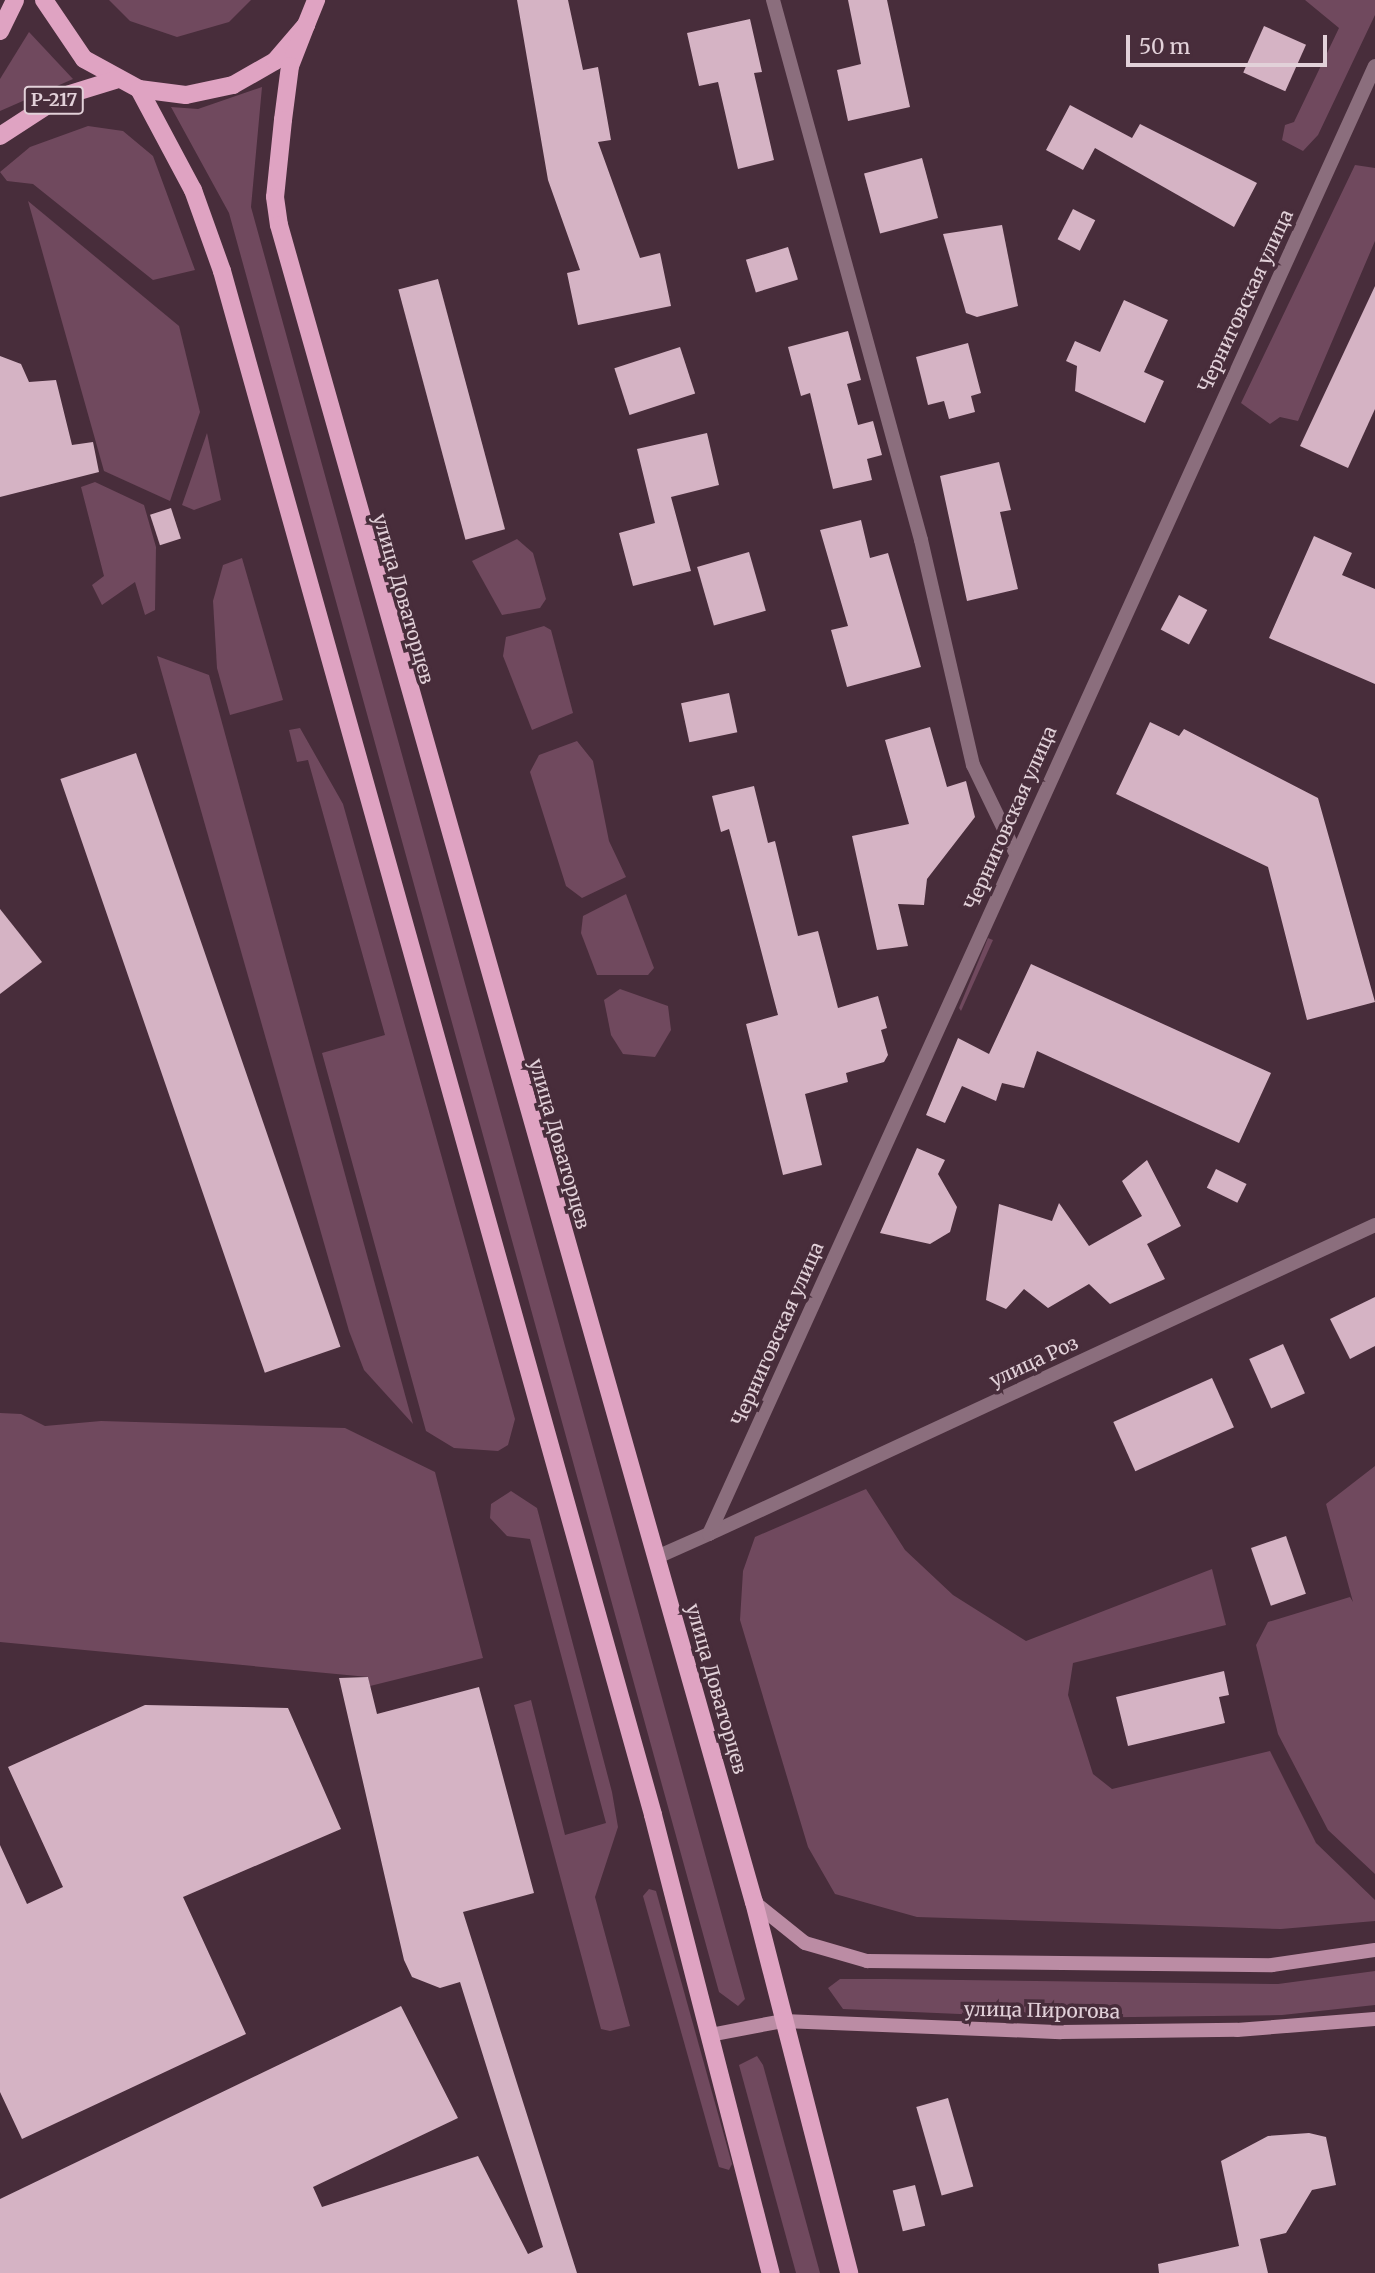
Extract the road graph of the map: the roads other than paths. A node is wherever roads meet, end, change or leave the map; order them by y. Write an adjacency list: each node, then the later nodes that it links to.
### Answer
1 (15, 0): 6 (main road)
2 (44, 0): 8 (main road)
3 (316, 0): 5 (main road)
4 (773, 0): 11 (street)
5 (306, 25): 9 (main road); 14 (main road, улица Доваторцев)
6 (0, 32)
7 (1375, 66): 11 (street, Черниговская улица)
8 (115, 80): 9 (main road); 10 (main road, Р-217)
9 (139, 89): 19 (main road)
10 (0, 136)
11 (1016, 853): 13 (street, Черниговская улица)
12 (1375, 1225): 13 (street, улица Роз)
13 (709, 1534): 14 (street)
14 (657, 1557): 15 (main road, улица Доваторцев)
15 (754, 1902): 16 (main road); 18 (main road, улица Доваторцев)
16 (1375, 1950)
17 (1375, 2019): 18 (main road, улица Пирогова)
18 (783, 2021): 19 (main road, улица Пирогова); 21 (main road, улица Доваторцев)
19 (710, 2035): 20 (main road)
20 (771, 2273)
21 (849, 2273)

